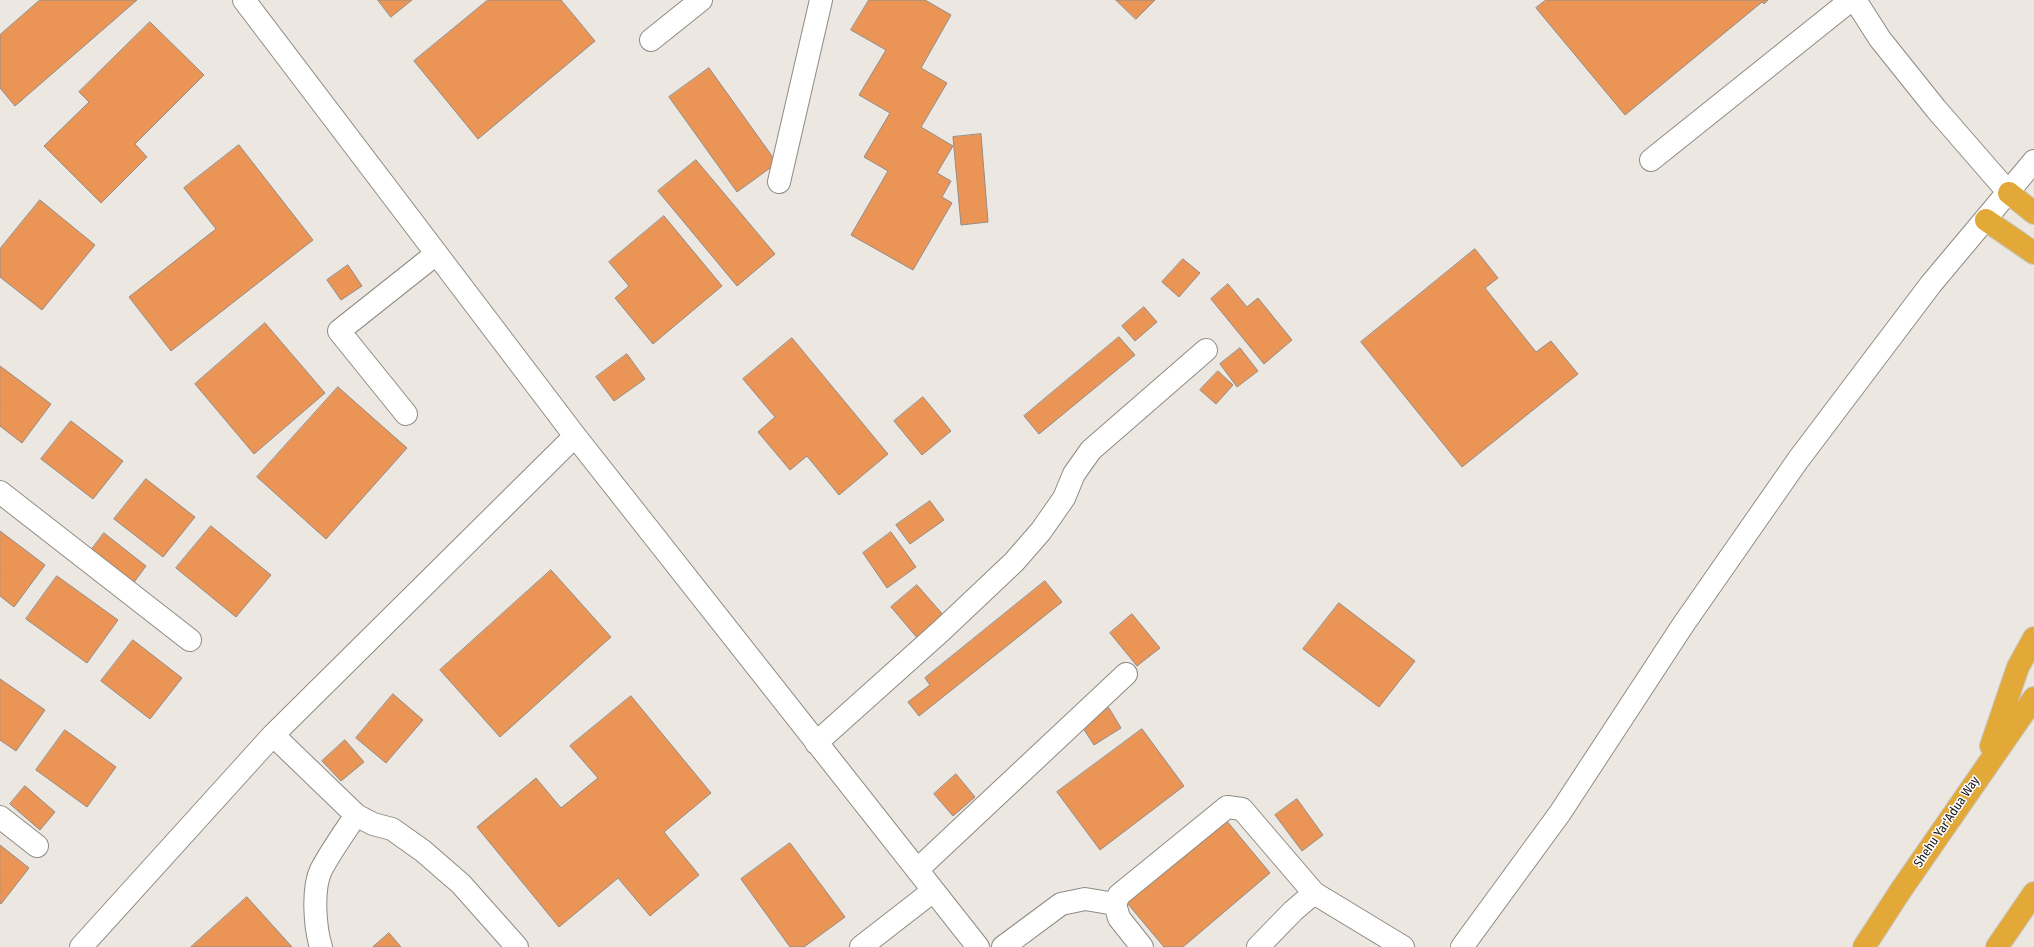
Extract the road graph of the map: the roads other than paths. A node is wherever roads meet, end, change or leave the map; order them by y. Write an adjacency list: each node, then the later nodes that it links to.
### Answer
1 (244, 0): 14 (street)
2 (700, 0): 6 (street)
3 (821, 0): 9 (street)
4 (1851, 0): 7 (street)
5 (1855, 0): 10 (street)
6 (651, 40)
7 (1651, 160)
8 (2034, 161): 10 (street)
9 (779, 182)
10 (2009, 193): 11 (highway); 12 (street)
11 (2034, 213)
12 (1986, 220): 13 (highway); 43 (street)
13 (2034, 253)
14 (436, 254): 16 (street); 17 (street)
15 (1206, 350): 24 (street)
16 (406, 414)
17 (575, 436): 23 (street); 24 (street)
18 (0, 492): 20 (street)
19 (2034, 638): 25 (highway)
20 (190, 640)
21 (1126, 674): 29 (street)
22 (2034, 698): 25 (highway, Shehu Yar'Adua Way)
23 (272, 735): 26 (street); 34 (street)
24 (816, 743): 29 (street)
25 (1982, 771): 44 (highway, Shehu Yar'Adua Way)
26 (356, 815): 35 (street); 36 (street)
27 (0, 817): 28 (street)
28 (37, 846)
29 (917, 870): 30 (street)
30 (933, 891): 37 (street); 38 (street)
31 (1314, 893): 33 (street); 41 (street); 42 (street)
32 (2034, 893): 45 (highway)
33 (1115, 904): 39 (street); 40 (street)
34 (81, 947)
35 (321, 947)
36 (517, 947)
37 (861, 947)
38 (978, 947)
39 (1003, 947)
40 (1142, 947)
41 (1258, 947)
42 (1402, 947)
43 (1462, 947)
44 (1864, 947)
45 (1997, 947)

